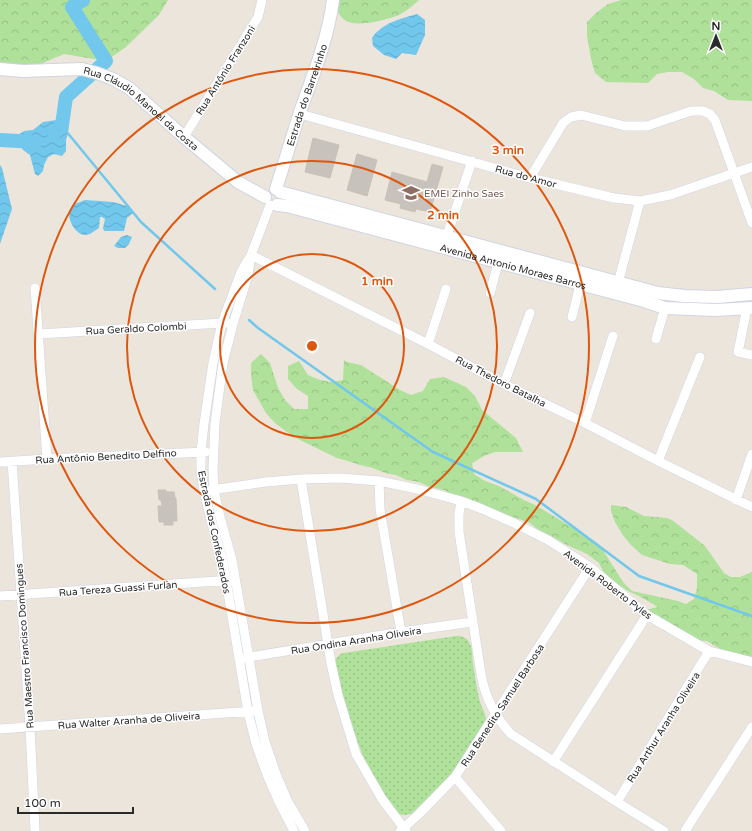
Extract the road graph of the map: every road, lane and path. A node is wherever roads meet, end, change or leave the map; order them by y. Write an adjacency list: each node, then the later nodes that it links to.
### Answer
1 (262, 0): 5 (street, Rua Antônio Franzoni)
2 (333, 0): 4 (street, Estrada do Barreirinho)
3 (0, 69): 5 (street, Rua Cláudio Manoel da Costa)
4 (300, 114): 6 (street, Rua do Amor); 10 (street, Estrada do Barreirinho)
5 (184, 137): 12 (street, Rua Cláudio Manoel da Costa)
6 (472, 161): 9 (street, Rua do Amor); 14 (street)
7 (752, 167): 8 (street, Rua do Amor)
8 (734, 174): 9 (street); 11 (street, Rua do Amor); 13 (street)
9 (530, 178): 11 (street, Rua do Amor)
10 (278, 191): 12 (street); 14 (street, Avenida Antonio Moraes Barros)
11 (640, 201): 17 (street)
12 (271, 202): 14 (street, Avenida Antonio Moraes Barros); 15 (street, Estrada dos Confederados)
13 (752, 223)
14 (444, 242): 16 (street, Avenida Antonio Moraes Barros)
15 (251, 255): 28 (street, Estrada dos Confederados); 29 (street, Estrada dos Confederados); 33 (street, Rua Thedoro Batalha)
16 (499, 256): 17 (street, Avenida Antonio Moraes Barros); 18 (street, Avenida Antonio Moraes Barros); 21 (street)
17 (618, 282): 22 (street); 23 (street, Avenida Antonio Moraes Barros)
18 (580, 285): 22 (street, Avenida Antonio Moraes Barros); 27 (street)
19 (35, 288): 30 (street)
20 (446, 289): 33 (street)
21 (490, 293)
22 (615, 294): 24 (street, Avenida Antonio Moraes Barros)
23 (752, 294)
24 (665, 308): 25 (street, Avenida Antonio Moraes Barros); 32 (street)
25 (750, 308): 34 (street)
26 (530, 313): 36 (street)
27 (572, 316)
28 (222, 323): 29 (street, Rua Geraldo Colombi); 30 (street, Rua Geraldo Colombi); 39 (street, Estrada dos Confederados)
29 (233, 324): 38 (street, Estrada dos Confederados)
30 (39, 334): 41 (street)
31 (613, 336): 37 (street)
32 (656, 339)
33 (428, 344): 36 (street, Rua Thedoro Batalha)
34 (752, 355)
35 (700, 357): 43 (street)
36 (504, 384): 37 (street, Rua Thedoro Batalha)
37 (585, 423): 43 (street, Rua Thedoro Batalha)
38 (213, 451): 39 (street, Rua Antônio Benedito Delfino); 47 (street, Estrada dos Confederados)
39 (201, 452): 41 (street, Rua Antônio Benedito Delfino); 48 (street, Estrada dos Confederados)
40 (752, 454): 49 (street)
41 (47, 459): 42 (street, Rua Antônio Benedito Delfino)
42 (12, 461): 44 (street, Rua Antônio Benedito Delfino); 54 (street, Rua Maestro Francisco Domingues)
43 (658, 461): 49 (street, Rua Thedoro Batalha)
44 (0, 462)
45 (301, 479): 46 (street, Avenida Roberto Pyles); 47 (street, Avenida Roberto Pyles); 59 (street)
46 (379, 481): 50 (street, Avenida Roberto Pyles); 58 (street)
47 (214, 490): 48 (street, Avenida Roberto Pyles); 53 (street, Estrada dos Confederados)
48 (204, 491): 53 (street, Estrada dos Confederados)
49 (736, 500): 51 (street, Rua Thedoro Batalha)
50 (461, 501): 52 (street, Avenida Roberto Pyles); 57 (street)
51 (752, 508)
52 (590, 567): 56 (street, Avenida Roberto Pyles); 65 (street, Rua Benedito Samuel Barbosa)
53 (231, 580): 54 (street, Rua Tereza Guassi Furlan); 61 (street, Estrada dos Confederados)
54 (21, 594): 55 (street, Rua Tereza Guassi Furlan); 66 (street, Rua Maestro Francisco Domingues)
55 (0, 596)
56 (647, 615): 60 (street, Avenida Roberto Pyles); 69 (street)
57 (472, 622): 58 (street, Rua Ondina Aranha Oliveira); 65 (street)
58 (401, 632): 59 (street, Rua Ondina Aranha Oliveira)
59 (328, 645): 61 (street, Rua Ondina Aranha Oliveira); 72 (street)
60 (709, 652): 62 (street, Avenida Roberto Pyles); 71 (street, Rua Arthur Aranha Oliveira)
61 (244, 658): 63 (street, Estrada dos Confederados); 64 (street, Estrada dos Confederados)
62 (752, 662)
63 (258, 711): 64 (street, Rua Walter Aranha de Oliveira); 75 (street, Estrada dos Confederados)
64 (248, 712): 66 (street, Rua Walter Aranha de Oliveira); 74 (street, Estrada dos Confederados)
65 (496, 715): 69 (street); 70 (street, Rua Benedito Samuel Barbosa)
66 (30, 727): 68 (street, Rua Walter Aranha de Oliveira); 73 (street, Rua Maestro Francisco Domingues)
67 (752, 727): 78 (street)
68 (0, 729)
69 (553, 762): 71 (street)
70 (455, 777): 72 (street, Rua Benedito Samuel Barbosa); 76 (street)
71 (617, 802): 77 (street)
72 (403, 830)
73 (35, 831)
74 (294, 831)
75 (305, 831)
76 (501, 831)
77 (664, 831)
78 (685, 831)

